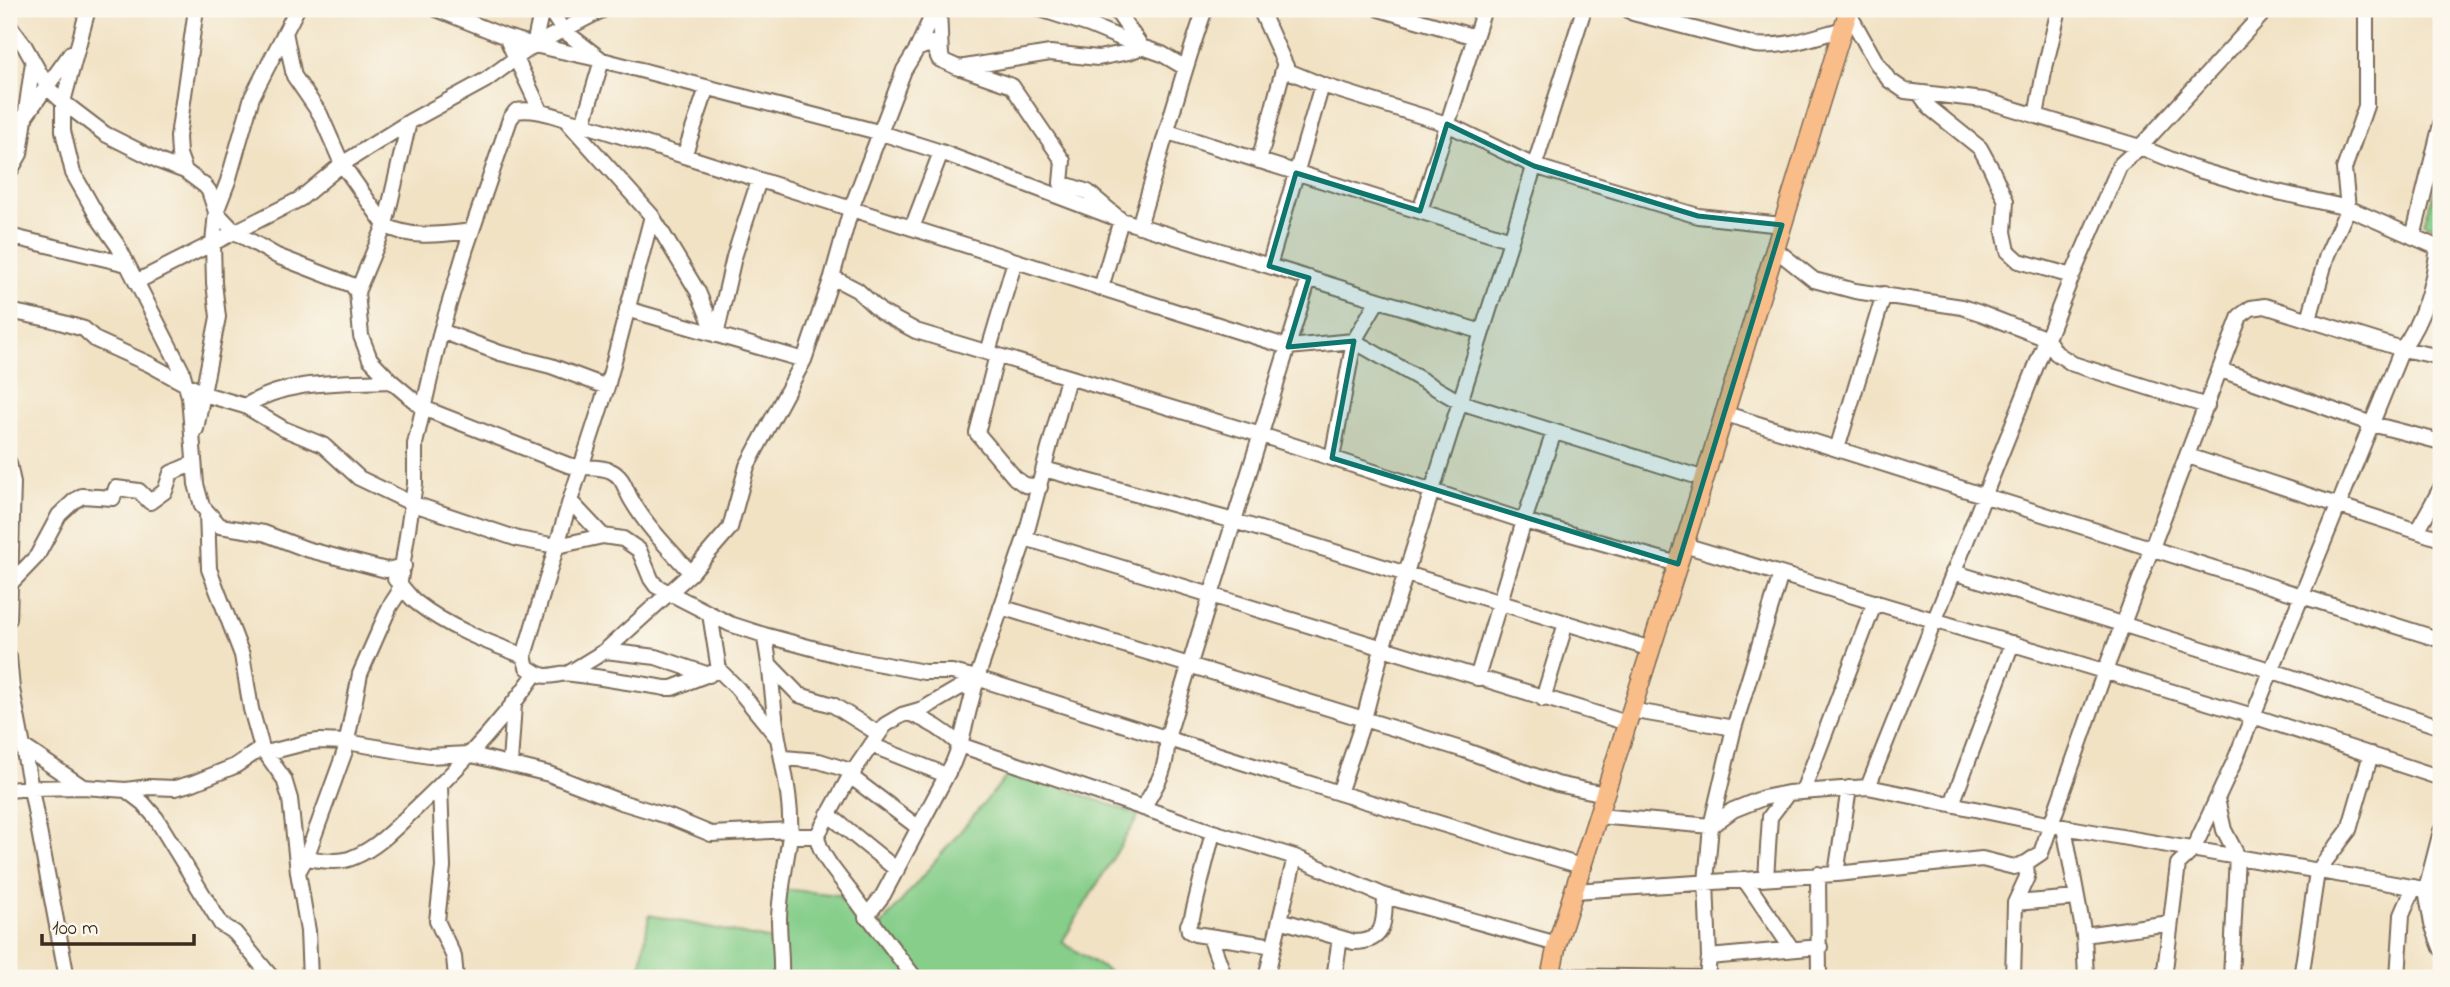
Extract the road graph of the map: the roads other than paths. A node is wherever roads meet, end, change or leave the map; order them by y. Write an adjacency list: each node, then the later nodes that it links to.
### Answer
1 (88, 9): 28 (street)
2 (196, 9): 62 (street)
3 (436, 9): 21 (street)
4 (542, 9): 29 (street)
5 (549, 9): 24 (street)
6 (604, 9): 24 (street)
7 (937, 9): 31 (street); 37 (street)
8 (1040, 9): 30 (street)
9 (1115, 9): 30 (street)
10 (1205, 9): 36 (street)
11 (1260, 9): 35 (street)
12 (1379, 9): 27 (street)
13 (1484, 9): 27 (street)
14 (1584, 9): 61 (street)
15 (1627, 9): 23 (street)
16 (2059, 9): 47 (street)
17 (2267, 9): 56 (street)
18 (2366, 9): 66 (street)
19 (1849, 10): 23 (main road); 42 (street)
20 (294, 11): 25 (street)
21 (453, 12): 26 (street)
22 (9, 25): 34 (street)
23 (1843, 29): 73 (main road)
24 (563, 30): 29 (street); 33 (street)
25 (285, 32): 60 (street); 69 (street)
26 (506, 37): 29 (street); 32 (street)
27 (1475, 37): 51 (street)
28 (78, 44): 39 (street); 43 (street)
29 (534, 45): 32 (street); 33 (street)
30 (1142, 47): 36 (street); 37 (street)
31 (917, 49): 37 (street); 54 (street)
32 (516, 58): 41 (street); 49 (street)
33 (602, 60): 40 (street); 50 (street)
34 (33, 62): 39 (street); 46 (street)
35 (1284, 66): 38 (street); 59 (street)
36 (1184, 67): 55 (street)
37 (959, 68): 71 (street)
38 (1322, 85): 51 (street); 64 (street)
39 (48, 88): 43 (street); 46 (street)
40 (707, 88): 54 (street); 58 (street)
41 (531, 91): 44 (street); 45 (street)
42 (1920, 94): 47 (street); 87 (street)
43 (63, 102): 62 (street); 85 (street)
44 (523, 110): 45 (street); 76 (street)
45 (541, 112): 48 (street)
46 (27, 114): 53 (street); 63 (street)
47 (2036, 116): 56 (street)
48 (566, 120): 50 (street); 70 (street)
49 (409, 122): 60 (street); 72 (street)
50 (583, 124): 58 (street)
51 (1447, 124): 61 (street); 68 (street)
52 (2441, 124): 79 (street)
53 (9, 131)
54 (878, 132): 57 (street); 67 (street)
55 (1168, 132): 59 (street); 74 (street)
56 (2140, 147): 66 (street); 87 (street)
57 (941, 152): 71 (street); 75 (street)
58 (684, 156): 65 (street)
59 (1259, 161): 64 (street)
60 (342, 164): 72 (street); 77 (street)
61 (1534, 166): 73 (street); 80 (street)
62 (185, 171): 69 (street)
63 (9, 173)
64 (1296, 173): 68 (street); 86 (street)
65 (760, 180): 67 (street); 100 (street)
66 (2348, 208): 79 (street); 97 (street)
67 (851, 209): 75 (street); 88 (street)
68 (1420, 211): 80 (street)
69 (216, 212): 77 (street); 81 (street)
70 (652, 216): 95 (street); 100 (street)
71 (1121, 220): 74 (street); 91 (street)
72 (385, 225): 76 (street); 92 (street)
73 (1782, 225): 83 (main road)
74 (1139, 226): 86 (street)
75 (912, 228): 84 (street)
76 (472, 231): 98 (street)
77 (235, 232): 81 (street); 92 (street)
78 (9, 236): 85 (street)
79 (2413, 237): 82 (street)
80 (1511, 240): 99 (street)
81 (213, 243): 90 (street); 113 (street)
82 (2439, 248): 104 (street)
83 (1775, 249): 93 (street); 118 (main road)
84 (1014, 261): 91 (street); 105 (street)
85 (127, 264): 90 (street)
86 (1269, 266): 89 (street)
87 (2072, 276): 101 (street)
88 (832, 278): 105 (street); 107 (street)
89 (1309, 278): 94 (street); 103 (street)
90 (136, 282): 111 (street)
91 (1101, 288): 103 (street)
92 (357, 292): 110 (street)
93 (1884, 294): 101 (street); 124 (street)
94 (1378, 300): 99 (street); 102 (street)
95 (627, 309): 100 (street); 112 (street)
96 (9, 311): 111 (street)
97 (2309, 319): 104 (street); 108 (street)
98 (441, 331): 112 (street); 117 (street)
99 (1482, 332): 114 (street)
100 (716, 335): 107 (street)
101 (2047, 339): 116 (street); 135 (street)
102 (1354, 341): 103 (street); 114 (street); 126 (street)
103 (1288, 347): 121 (street)
104 (2402, 349): 106 (street); 119 (street)
105 (993, 353): 109 (street); 132 (street)
106 (2441, 358)
107 (804, 360): 153 (street)
108 (2221, 370): 116 (street); 119 (street)
109 (1068, 379): 121 (street); 130 (street)
110 (391, 381): 115 (street); 117 (street)
111 (186, 384): 113 (street); 122 (street)
112 (607, 387): 129 (street)
113 (204, 394): 115 (street); 122 (street)
114 (1460, 402): 120 (street); 134 (street)
115 (245, 406): 138 (street)
116 (2207, 406): 125 (street)
117 (424, 408): 129 (street); 138 (street)
118 (1723, 413): 124 (street); 131 (main road)
119 (2372, 424): 123 (street); 137 (street)
120 (1554, 432): 131 (street); 141 (street)
121 (1261, 435): 126 (street); 140 (street)
122 (193, 441): 128 (street)
123 (2441, 442)
124 (1837, 449): 135 (street)
125 (2188, 456): 137 (street); 148 (street)
126 (1332, 458): 134 (street)
127 (9, 463): 156 (street)
128 (194, 464): 139 (street); 156 (street)
129 (574, 467): 136 (street); 153 (street)
130 (1044, 469): 132 (street); 140 (street)
131 (1705, 479): 146 (main road)
132 (1040, 487): 144 (street)
133 (2441, 488): 142 (street)
134 (1433, 491): 141 (street); 154 (street)
135 (1984, 495): 148 (street); 152 (street)
136 (572, 498): 143 (street); 147 (street)
137 (2338, 504): 142 (street); 160 (street)
138 (417, 505): 147 (street); 150 (street)
139 (207, 513): 151 (street); 202 (street)
140 (1234, 521): 154 (street); 159 (street)
141 (1524, 521): 149 (street); 162 (street)
142 (2417, 531): 145 (street)
143 (603, 536): 147 (street); 158 (street)
144 (1025, 538): 159 (street); 163 (street)
145 (2441, 539)
146 (1684, 545): 149 (main road); 155 (street)
147 (557, 547): 175 (street)
148 (2152, 548): 160 (street); 168 (street)
149 (1678, 564): 173 (main road)
150 (404, 566): 151 (street); 157 (street)
151 (386, 570): 157 (street)
152 (1953, 572): 166 (street); 168 (street)
153 (691, 573): 158 (street)
154 (1406, 574): 162 (street); 172 (street)
155 (1781, 574): 161 (street); 194 (street)
156 (11, 583): 165 (street)
157 (400, 584): 175 (street); 199 (street)
158 (669, 594): 164 (street); 174 (street)
159 (1211, 595): 172 (street); 178 (street)
160 (2301, 597): 170 (street); 179 (street)
161 (1875, 602): 166 (street); 217 (street)
162 (1499, 603): 167 (street); 185 (street)
163 (1001, 607): 178 (street); 186 (street)
164 (710, 614): 169 (street); 181 (street)
165 (9, 619)
166 (1934, 620): 171 (street); 212 (street)
167 (1566, 623): 173 (street); 187 (street)
168 (2123, 624): 179 (street); 180 (street)
169 (764, 635): 177 (street); 186 (street)
170 (2441, 640)
171 (2012, 643): 180 (street); 221 (street)
172 (1382, 649): 185 (street); 192 (street)
173 (1651, 649): 191 (main road)
174 (605, 651): 181 (street); 183 (street)
175 (524, 656): 182 (street)
176 (9, 657): 184 (street)
177 (771, 666): 196 (street); 198 (street)
178 (1189, 666): 192 (street); 197 (street)
179 (2270, 670): 190 (street); 193 (street)
180 (2105, 671): 190 (street); 226 (street)
181 (714, 672): 183 (street); 196 (street)
182 (536, 673): 183 (street); 188 (street)
183 (569, 673)
184 (10, 677): 201 (street)
185 (1477, 678): 187 (street)
186 (977, 681): 189 (street); 197 (street); 200 (street)
187 (1543, 699): 191 (street)
188 (514, 704): 203 (street); 206 (street)
189 (909, 713): 198 (street); 200 (street)
190 (2253, 716): 204 (street); 220 (street)
191 (1629, 717): 194 (street); 219 (main road)
192 (1364, 719): 218 (street); 219 (street)
193 (2441, 727)
194 (1734, 729): 225 (street)
195 (9, 737): 201 (street)
196 (778, 738): 205 (street)
197 (1167, 738): 218 (street); 222 (street)
198 (875, 739): 207 (street); 208 (street)
199 (347, 742): 202 (street); 203 (street); 235 (street)
200 (960, 746): 208 (street); 222 (street)
201 (23, 748): 211 (street); 213 (street)
202 (264, 750): 216 (street); 240 (street)
203 (468, 754): 206 (street); 210 (street)
204 (2371, 754): 209 (street); 239 (street)
205 (784, 758): 207 (street); 230 (street)
206 (510, 763): 230 (street)
207 (852, 774): 223 (street); 227 (street)
208 (946, 775): 227 (street)
209 (2441, 778)
210 (440, 786): 235 (street); 269 (street)
211 (83, 787): 213 (street); 216 (street)
212 (1868, 787): 214 (street); 221 (street)
213 (31, 788): 215 (street); 266 (street)
214 (1849, 788): 217 (street); 242 (street)
215 (9, 790)
216 (126, 790): 267 (street)
217 (1795, 792): 225 (street); 243 (street)
218 (1339, 793): 237 (street)
219 (1605, 794): 224 (main road)
220 (2217, 799): 232 (street); 233 (street)
221 (1952, 804): 226 (street)
222 (1143, 808): 229 (street)
223 (828, 814): 231 (street); 238 (street)
224 (1598, 817): 225 (street); 237 (main road)
225 (1711, 826): 245 (street)
226 (2058, 826): 232 (street); 236 (street); 250 (street)
227 (919, 828): 238 (street)
228 (2441, 831): 246 (street)
229 (1213, 832): 234 (street); 256 (street)
230 (791, 833): 231 (street); 270 (street)
231 (817, 836): 252 (street)
232 (2193, 850): 233 (street); 254 (street)
233 (2237, 855): 239 (street); 279 (street)
234 (1295, 857): 249 (street); 253 (street)
235 (306, 858): 240 (street)
236 (2026, 863): 242 (street); 251 (street)
237 (1584, 867): 247 (main road)
238 (897, 870): 252 (street)
239 (2317, 872): 246 (street); 280 (street)
240 (298, 873): 268 (street)
241 (1818, 874): 242 (street); 243 (street); 260 (street)
242 (1836, 874)
243 (1766, 878): 244 (street)
244 (1744, 879): 245 (street); 262 (street)
245 (1706, 882): 247 (street); 263 (street)
246 (2420, 888): 248 (street); 261 (street); 281 (street)
247 (1574, 891): 258 (main road)
248 (2441, 892)
249 (1385, 896): 257 (street); 258 (street)
250 (2077, 898): 251 (street); 255 (street)
251 (2015, 903): 276 (street)
252 (866, 917): 271 (street)
253 (1280, 920): 257 (street); 259 (street)
254 (2170, 923): 255 (street); 278 (street)
255 (2084, 935): 277 (street)
256 (1210, 937): 259 (street); 272 (street)
257 (1340, 938): 264 (street)
258 (1557, 944): 265 (main road)
259 (1274, 946): 273 (street)
260 (1820, 947): 262 (street); 275 (street)
261 (2441, 948)
262 (1792, 949): 263 (street)
263 (1709, 957): 274 (street)
264 (1336, 977)
265 (1550, 977): 274 (street)
266 (67, 978)
267 (272, 978)
268 (310, 978)
269 (456, 978)
270 (780, 978)
271 (915, 978)
272 (1225, 978)
273 (1266, 978)
274 (1624, 978)
275 (1819, 978)
276 (2012, 978)
277 (2086, 978)
278 (2164, 978)
279 (2231, 978)
280 (2301, 978)
281 (2398, 978)

